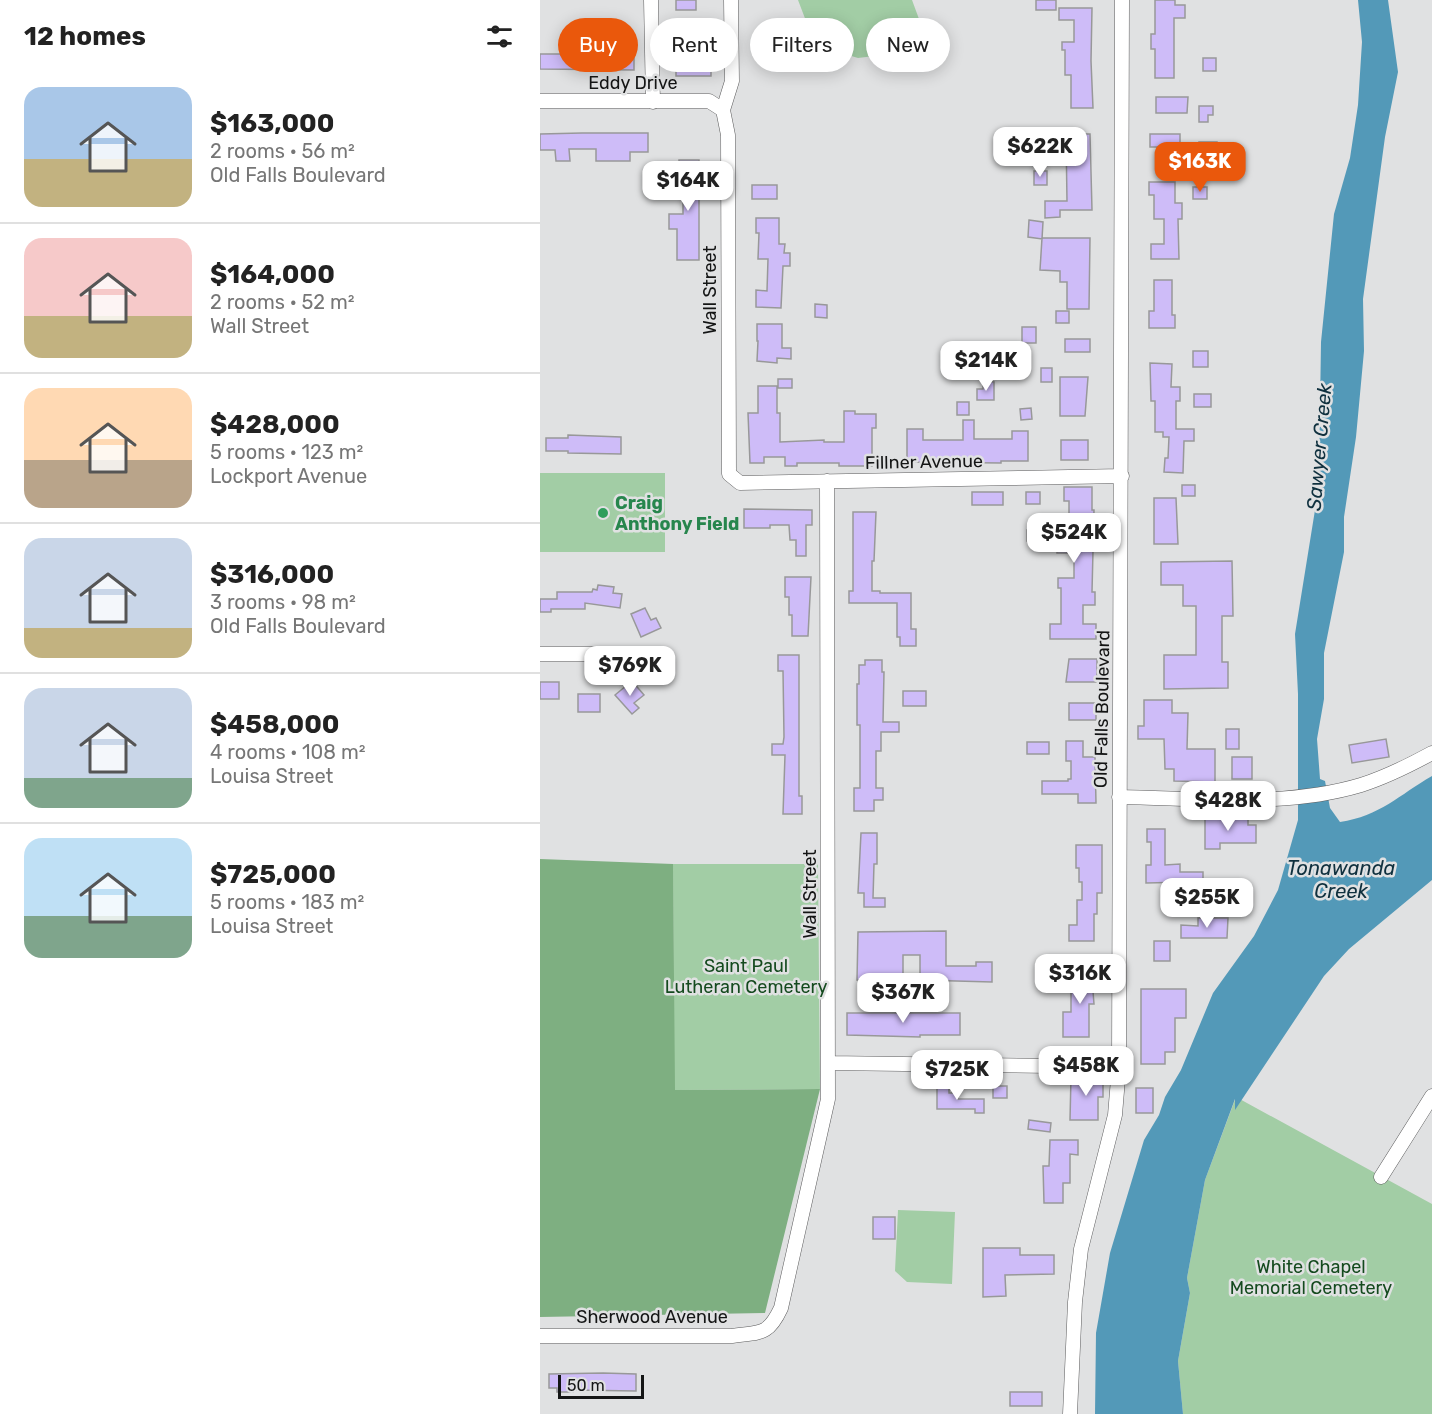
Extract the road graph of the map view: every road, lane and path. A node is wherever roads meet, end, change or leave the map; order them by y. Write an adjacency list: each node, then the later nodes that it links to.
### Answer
1 (651, 0): 5 (street)
2 (731, 0): 6 (street, Wall Street)
3 (1122, 0): 8 (street, Old Falls Boulevard)
4 (540, 101): 5 (street, Eddy Drive)
5 (653, 102): 6 (street, Eddy Drive)
6 (723, 110): 7 (street, Wall Street)
7 (729, 474): 9 (street, Fillner Avenue)
8 (1122, 476): 9 (street, Fillner Avenue); 13 (street, Old Falls Boulevard)
9 (827, 481): 14 (street, Wall Street)
10 (540, 654): 11 (street)
11 (601, 654)
12 (1432, 753): 13 (street)
13 (1119, 797): 15 (street, Old Falls Boulevard)
14 (828, 1063): 15 (street); 18 (street, Wall Street)
15 (1119, 1067): 20 (street, Old Falls Boulevard)
16 (1432, 1096): 17 (street)
17 (1381, 1177)
18 (764, 1332): 19 (street, Sherwood Avenue)
19 (540, 1336)
20 (1070, 1414)

